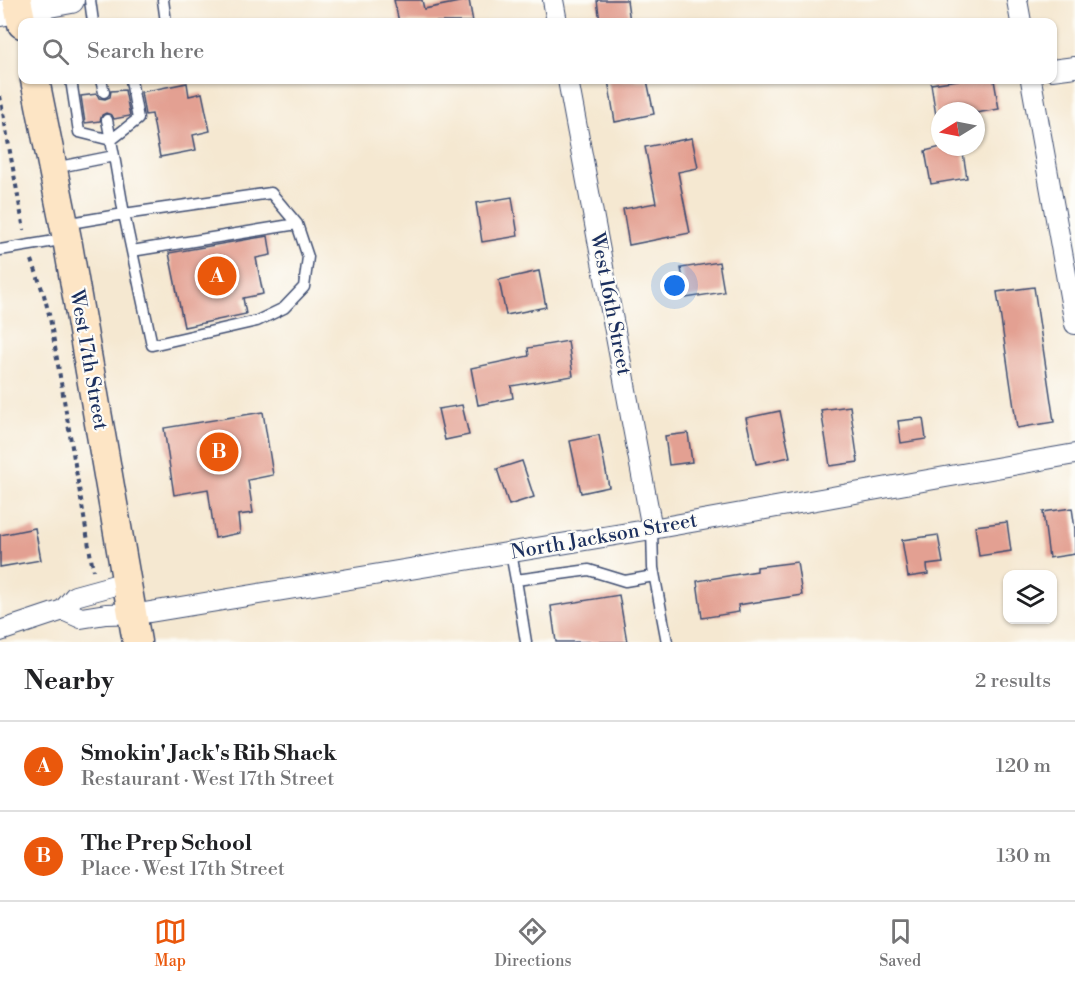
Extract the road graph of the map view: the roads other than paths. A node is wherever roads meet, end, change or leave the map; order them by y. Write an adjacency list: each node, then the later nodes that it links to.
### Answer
1 (71, 0): 6 (street)
2 (90, 0): 7 (lane)
3 (163, 0): 8 (lane)
4 (553, 0): 9 (street)
5 (1017, 0): 10 (street)
6 (15, 11)
7 (92, 18)
8 (165, 18)
9 (556, 18)
10 (1020, 18)
11 (1075, 67): 12 (street)
12 (1057, 69)
13 (37, 84): 23 (main road, West 17th Street)
14 (72, 84): 21 (lane)
15 (102, 84): 19 (lane)
16 (132, 84): 21 (lane)
17 (569, 84): 31 (street, West 16th Street)
18 (1032, 84): 29 (street)
19 (104, 93)
20 (107, 120): 21 (lane)
21 (111, 140): 22 (lane)
22 (114, 156): 23 (lane); 24 (lane)
23 (54, 168): 26 (main road, West 17th Street)
24 (124, 214): 25 (lane); 26 (lane); 28 (lane)
25 (297, 224): 28 (lane); 28 (lane)
26 (66, 232): 27 (lane); 35 (main road, West 17th Street)
27 (0, 250)
28 (132, 251)
29 (1075, 324)
30 (1075, 454): 31 (street, North Jackson Street)
31 (652, 529): 32 (street, North Jackson Street); 33 (lane)
32 (511, 552): 34 (lane); 37 (street, North Jackson Street)
33 (654, 576): 34 (lane); 41 (lane)
34 (516, 580): 40 (lane)
35 (126, 582): 36 (street); 37 (main road, West 17th Street)
36 (63, 610): 37 (street, North Jackson Street); 38 (street)
37 (132, 614): 39 (main road, West 17th Street)
38 (0, 631)
39 (137, 642)
40 (526, 642)
41 (667, 642)

